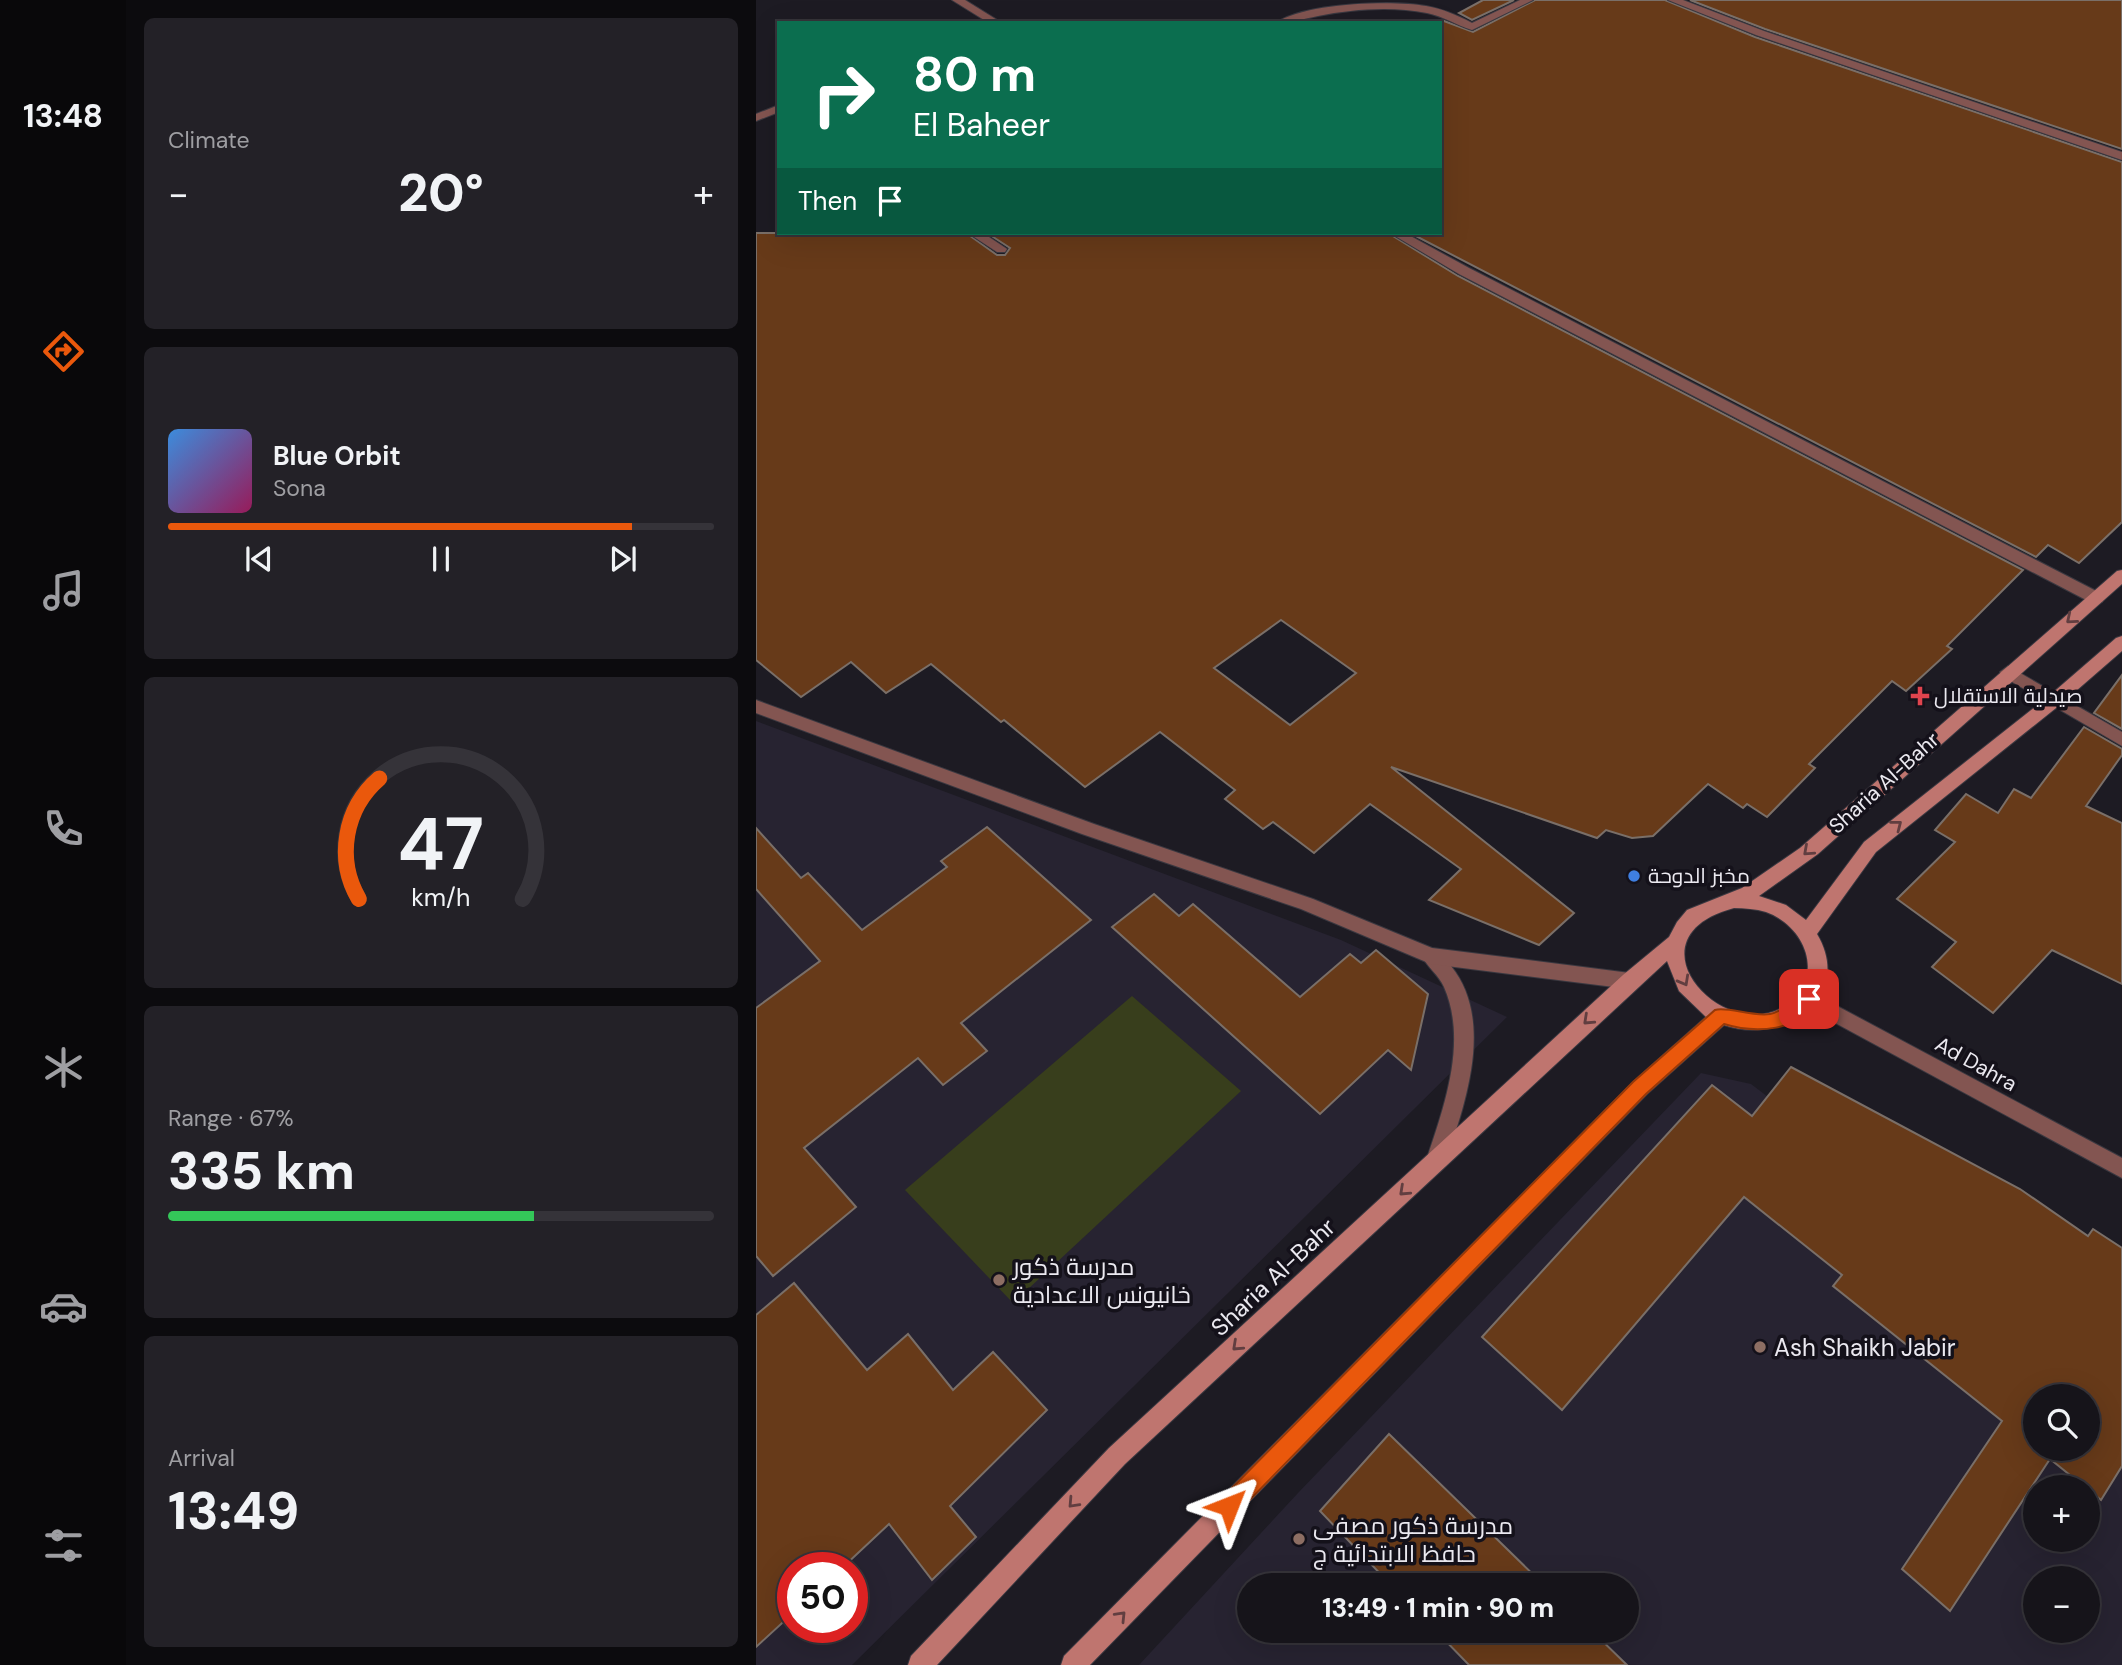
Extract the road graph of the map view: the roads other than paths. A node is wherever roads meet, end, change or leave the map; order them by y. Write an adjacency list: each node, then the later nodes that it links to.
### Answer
1 (957, 0): 4 (street)
2 (1528, 0): 5 (street)
3 (1673, 0): 8 (street)
4 (989, 21)
5 (1286, 21)
6 (777, 109): 7 (street)
7 (756, 118)
8 (2122, 156)
9 (978, 235): 11 (street)
10 (1400, 235): 13 (street)
11 (1001, 249)
12 (2122, 575): 13 (main road, Sharia Al-Bahr)
13 (2096, 598): 15 (main road, Sharia Al-Bahr, one-way to 15)
14 (2122, 642): 16 (main road, Sharia Al-Bahr)
15 (2008, 672): 16 (street); 19 (main road, Sharia Al-Bahr, one-way to 19)
16 (2055, 699): 18 (street); 20 (main road, Sharia Al-Bahr, one-way to 16)
17 (756, 706): 22 (street)
18 (2122, 740)
19 (1734, 900): 20 (main road); 21 (main road)
20 (1807, 933): 24 (main road)
21 (1676, 942): 23 (main road, Sharia Al-Bahr); 25 (main road, one-way to 25)
22 (1431, 956): 23 (street); 26 (street)
23 (1630, 981): 26 (main road, Sharia Al-Bahr, one-way to 26)
24 (1809, 999): 25 (main road); 27 (street, Ad Dahra)
25 (1721, 1015): 29 (main road, one-way to 25)
26 (1436, 1161): 28 (main road, Sharia Al-Bahr, one-way to 28)
27 (2122, 1169)
28 (920, 1665)
29 (1073, 1665)

